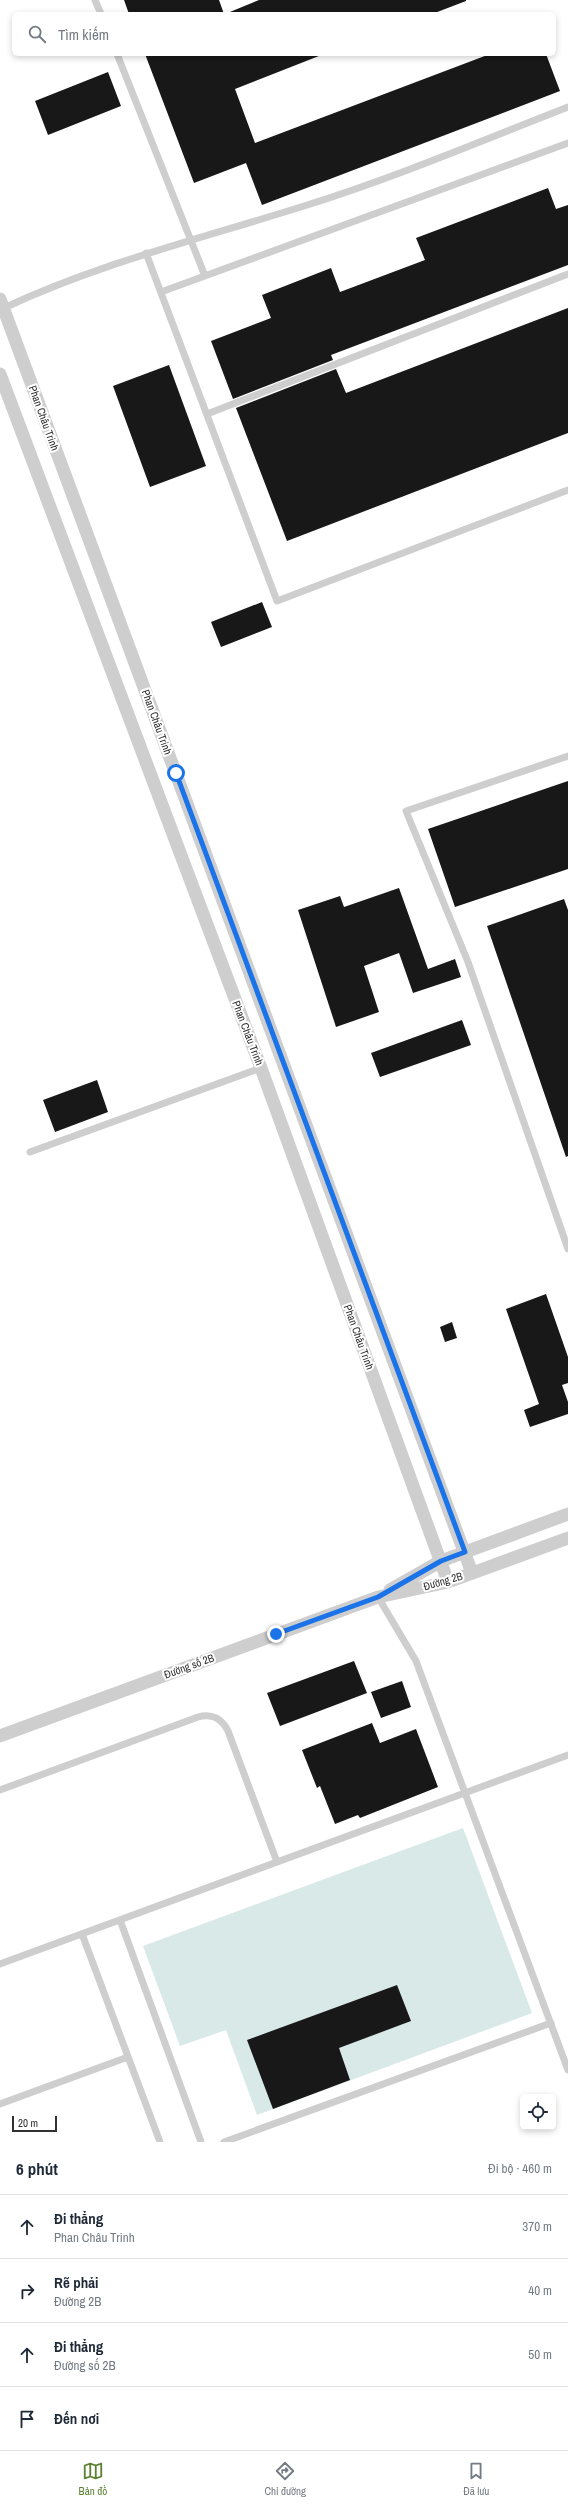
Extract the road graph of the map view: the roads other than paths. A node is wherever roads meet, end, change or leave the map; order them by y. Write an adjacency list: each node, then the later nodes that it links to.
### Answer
1 (95, 0): 2 (lane)
2 (100, 12)
3 (118, 56): 6 (lane)
4 (568, 107): 6 (lane)
5 (568, 143): 9 (lane)
6 (190, 239): 7 (lane); 9 (lane)
7 (146, 253): 10 (lane); 11 (lane)
8 (568, 274): 13 (lane)
9 (205, 276): 10 (lane)
10 (161, 292): 13 (lane)
11 (2, 304): 21 (street, Phan Châu Trinh)
12 (0, 374): 16 (street, Phan Châu Trinh)
13 (206, 414): 14 (lane)
14 (568, 490)
15 (568, 756): 18 (lane)
16 (261, 1068): 17 (lane); 22 (street, Phan Châu Trinh)
17 (30, 1152)
18 (568, 1249)
19 (568, 1514): 21 (street, Đường 2B)
20 (568, 1538): 23 (street, Đường 2B)
21 (465, 1552): 22 (street, Đường 2B); 23 (street, Phan Châu Trinh)
22 (441, 1561): 24 (street, Phan Châu Trinh); 25 (street, Đường 2B)
23 (472, 1573): 24 (street, Đường 2B)
24 (448, 1582): 25 (street, Đường 2B)
25 (378, 1597): 26 (street, Đường số 2B); 29 (lane)
26 (0, 1736)
27 (568, 1755): 29 (lane)
28 (0, 1790): 30 (lane)
29 (465, 1793): 30 (lane); 34 (lane)
30 (276, 1862): 31 (lane)
31 (120, 1920): 32 (lane); 39 (lane)
32 (82, 1934): 33 (lane); 35 (lane)
33 (0, 1964)
34 (551, 2023): 36 (lane); 40 (lane)
35 (128, 2057): 37 (lane); 38 (lane)
36 (568, 2070)
37 (0, 2104)
38 (160, 2142)
39 (201, 2142)
40 (224, 2142)

